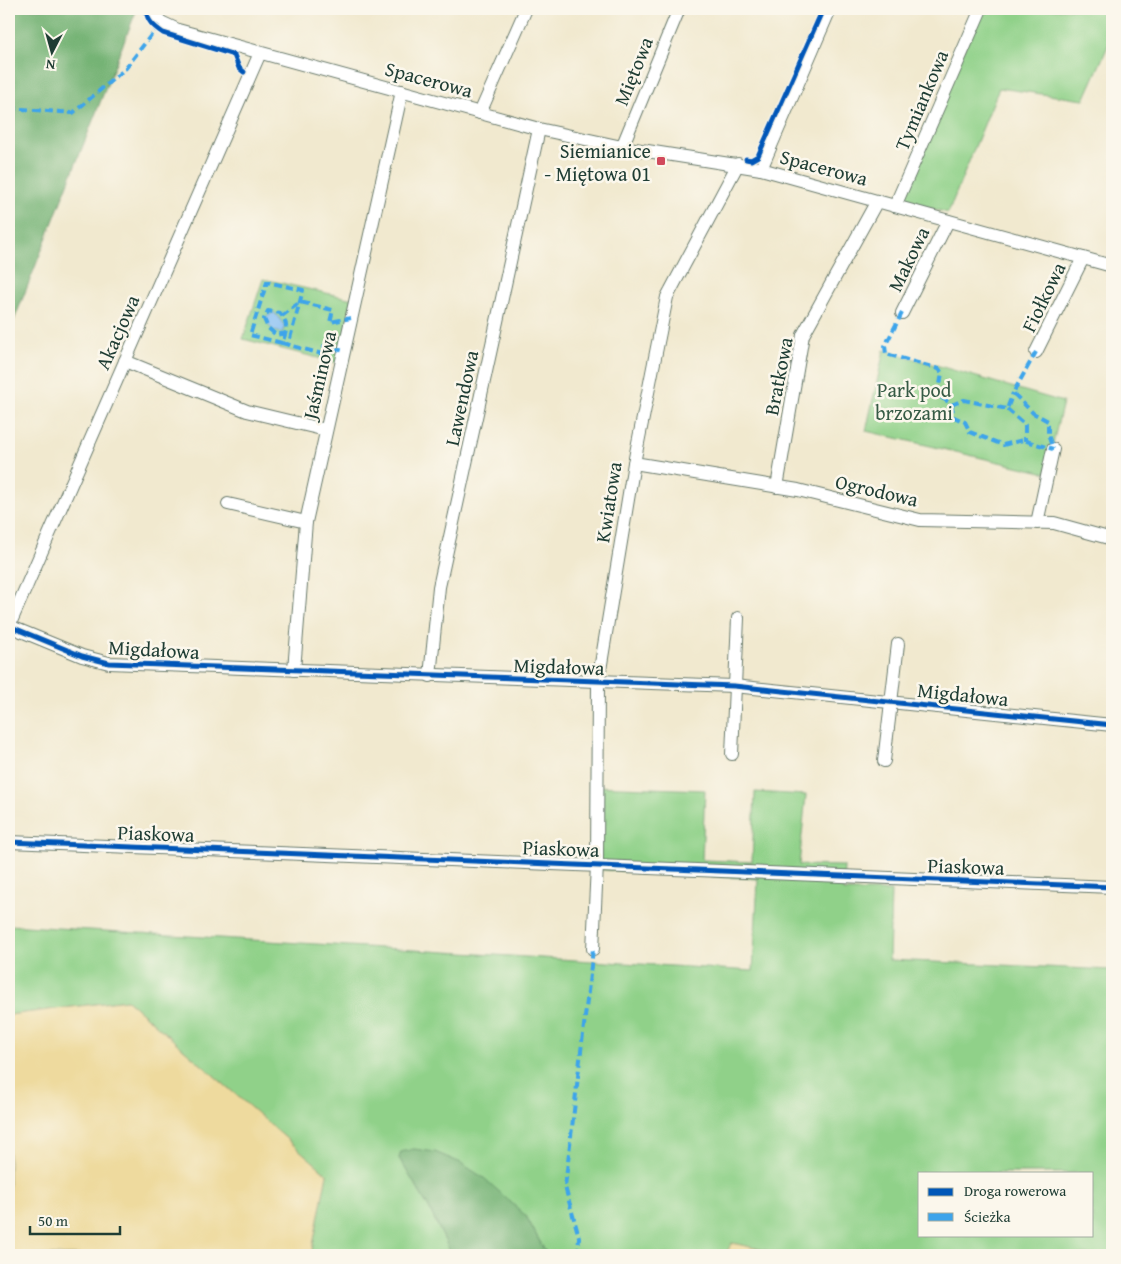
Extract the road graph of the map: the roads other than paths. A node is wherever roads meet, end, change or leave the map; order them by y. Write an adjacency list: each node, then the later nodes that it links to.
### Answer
1 (154, 9): 6 (street, Spacerowa)
2 (526, 9): 8 (street)
3 (678, 9): 10 (street, Miętowa)
4 (830, 9): 12 (street)
5 (981, 9): 14 (street, Tymiankowa)
6 (260, 53): 7 (street, Spacerowa); 20 (street, Akacjowa)
7 (402, 91): 8 (street, Spacerowa); 21 (street, Jaśminowa)
8 (480, 113): 9 (street, Spacerowa)
9 (539, 129): 10 (street, Spacerowa); 33 (street, Lawendowa)
10 (622, 147): 11 (street, Spacerowa)
11 (738, 164): 12 (street, Spacerowa); 23 (street, Kwiatowa)
12 (761, 169): 13 (street, Spacerowa)
13 (877, 201): 14 (street, Spacerowa); 24 (street, Bratkowa)
14 (896, 206): 15 (street, Spacerowa)
15 (948, 221): 16 (street, Spacerowa); 18 (street, Makowa)
16 (1083, 258): 17 (street, Spacerowa); 19 (street, Fiołkowa)
17 (1112, 266)
18 (902, 313)
19 (1036, 352)
20 (125, 361): 21 (street); 30 (street, Akacjowa)
21 (326, 430): 26 (street, Jaśminowa)
22 (1053, 449): 27 (street)
23 (634, 462): 24 (street, Ogrodowa); 34 (street, Kwiatowa)
24 (777, 487): 27 (street, Ogrodowa)
25 (228, 504): 26 (street)
26 (306, 522): 32 (street, Jaśminowa)
27 (1037, 523): 28 (street, Ogrodowa)
28 (1112, 539)
29 (738, 618): 35 (street)
30 (9, 626): 32 (street, Migdałowa)
31 (898, 644): 36 (street)
32 (294, 670): 33 (street, Migdałowa)
33 (430, 676): 34 (street, Migdałowa)
34 (598, 682): 35 (street, Migdałowa); 41 (street, Kwiatowa)
35 (735, 686): 36 (street, Migdałowa); 38 (street)
36 (891, 701): 37 (street, Migdałowa); 39 (street)
37 (1112, 725)
38 (732, 754)
39 (884, 761)
40 (9, 842): 41 (street, Piaskowa)
41 (597, 865): 42 (street, Piaskowa); 43 (street, Piaskowa)
42 (1112, 887)
43 (593, 949)

